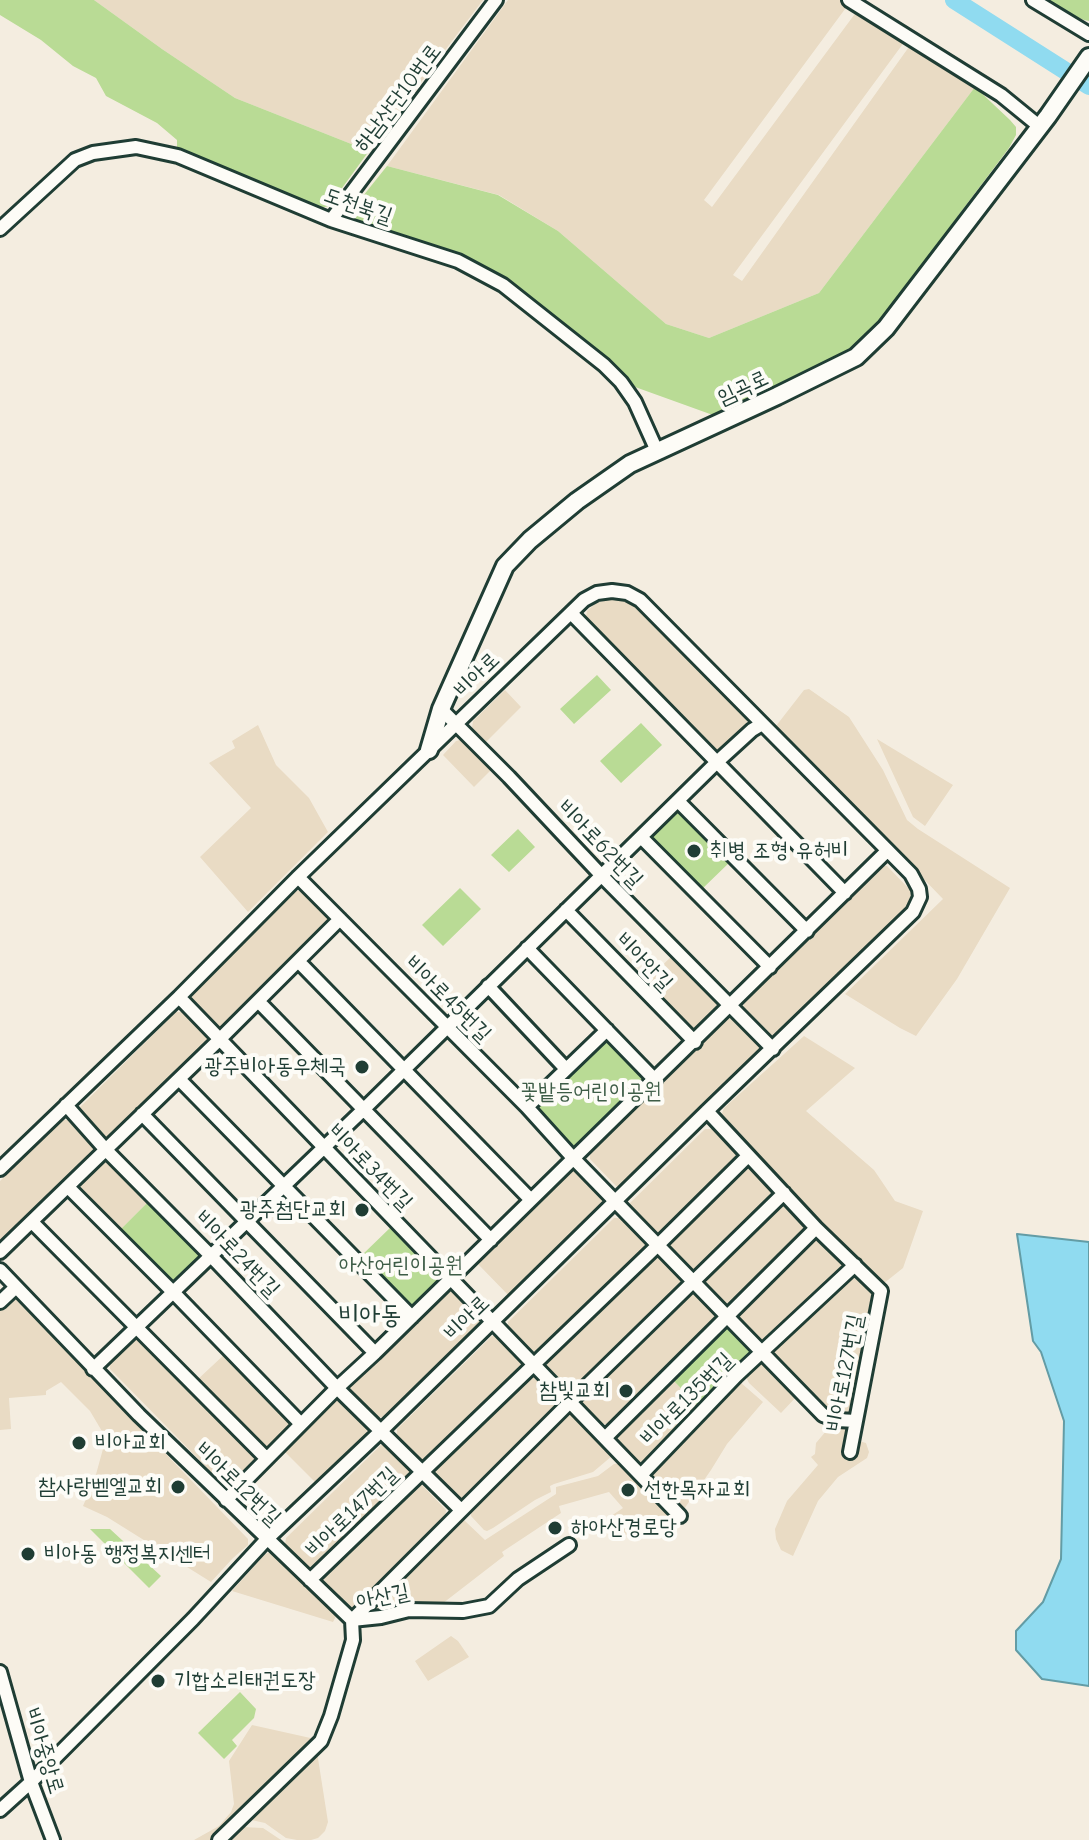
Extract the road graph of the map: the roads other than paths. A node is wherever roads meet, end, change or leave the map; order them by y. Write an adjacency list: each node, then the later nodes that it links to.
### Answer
1 (496, 0): 7 (street, 하남산단10번로)
2 (849, 0): 6 (street)
3 (1033, 0): 4 (street)
4 (1089, 34)
5 (1089, 57): 6 (main road, 임곡로)
6 (1043, 121): 9 (main road, 임곡로)
7 (331, 220): 8 (street, 도천북길); 9 (street, 도천북길)
8 (0, 229)
9 (657, 451): 11 (main road, 임곡로)
10 (571, 613): 12 (street, 비아로); 13 (street, 비아로); 15 (street)
11 (441, 709): 12 (street, 비아로62번길); 14 (main road, 임곡로)
12 (455, 724): 14 (street, 비아로); 19 (street, 비아로62번길)
13 (762, 724): 15 (street); 18 (street, 비아로)
14 (429, 750): 20 (street, 비아로)
15 (717, 762): 16 (street); 21 (street)
16 (678, 801): 17 (street); 24 (street)
17 (641, 837): 19 (street); 27 (street)
18 (887, 851): 21 (street); 36 (street, 비아로)
19 (601, 875): 22 (street); 31 (street, 비아로62번길)
20 (298, 877): 23 (street, 비아로45번길); 29 (street, 비아로)
21 (845, 893): 24 (street)
22 (566, 910): 25 (street); 35 (street, 비아안길)
23 (340, 919): 26 (street); 32 (street, 비아로45번길)
24 (807, 931): 27 (street)
25 (527, 948): 28 (street); 33 (street)
26 (299, 962): 30 (street); 38 (street)
27 (770, 967): 31 (street)
28 (488, 986): 32 (street); 37 (street)
29 (179, 997): 34 (street, 비아로34번길); 41 (street, 비아로)
30 (258, 1001): 34 (street); 43 (street)
31 (731, 1006): 35 (street); 36 (street, 비아로62번길)
32 (448, 1026): 38 (street); 42 (street, 비아로45번길)
33 (607, 1030): 37 (street); 40 (street)
34 (219, 1040): 39 (street); 46 (street, 비아로34번길)
35 (695, 1042): 40 (street)
36 (773, 1049): 44 (street, 비아로)
37 (566, 1069): 42 (street)
38 (403, 1070): 43 (street); 54 (street)
39 (179, 1079): 45 (street); 51 (street)
40 (655, 1080): 49 (street)
41 (66, 1105): 47 (street, 비아로24번길); 50 (street, 비아로)
42 (527, 1107): 49 (street, 비아로45번길)
43 (364, 1109): 46 (street); 59 (street)
44 (707, 1111): 48 (street, 비아로127번길); 55 (street, 비아로)
45 (142, 1114): 47 (street); 56 (street)
46 (323, 1148): 51 (street); 65 (street, 비아로34번길)
47 (106, 1150): 52 (street); 62 (street, 비아로24번길)
48 (748, 1156): 53 (street, 비아로127번길); 60 (street)
49 (574, 1159): 54 (street); 55 (street, 비아로45번길)
50 (0, 1169)
51 (284, 1186): 56 (street); 71 (street)
52 (68, 1187): 57 (street); 68 (street)
53 (784, 1193): 58 (street, 비아로127번길); 66 (street)
54 (531, 1200): 59 (street)
55 (616, 1201): 60 (street, 비아로135번길); 72 (street, 비아로)
56 (247, 1221): 62 (street); 75 (street)
57 (32, 1222): 61 (street); 73 (street)
58 (816, 1228): 63 (street, 비아로127번길); 70 (street)
59 (491, 1240): 65 (street)
60 (658, 1245): 66 (street, 비아로135번길); 76 (street)
61 (0, 1252)
62 (211, 1256): 68 (street); 78 (street, 비아로24번길)
63 (855, 1265): 74 (street, 비아로127번길); 80 (street, 비아로127번길)
64 (0, 1270): 67 (street, 비아로12번길)
65 (451, 1279): 71 (street); 72 (street, 비아로34번길)
66 (693, 1281): 70 (street, 비아로135번길); 79 (street)
67 (16, 1287): 69 (street); 77 (street, 비아로12번길)
68 (173, 1292): 73 (street); 81 (street)
69 (0, 1302)
70 (728, 1316): 74 (street, 비아로135번길); 83 (street, 비아로135번길)
71 (412, 1317): 75 (street)
72 (492, 1322): 76 (street); 82 (street, 비아로)
73 (138, 1327): 77 (street); 85 (street)
74 (763, 1351): 80 (street, 비아로135번길); 87 (street, 비아로135번길)
75 (375, 1353): 78 (street)
76 (533, 1366): 79 (street); 86 (street, 비아로147번길)
77 (93, 1369): 88 (street, 비아로12번길)
78 (337, 1388): 81 (street); 82 (street, 비아로24번길)
79 (570, 1402): 83 (street); 89 (street)
80 (856, 1421): 84 (street, 비아로127번길)
81 (301, 1424): 85 (street)
82 (381, 1431): 86 (street, 비아로147번길); 91 (street, 비아로)
83 (605, 1438): 87 (street)
84 (850, 1452)
85 (266, 1458): 88 (street)
86 (422, 1472): 89 (street, 비아로147번길); 93 (street, 비아로147번길)
87 (641, 1475): 90 (street)
88 (226, 1500): 91 (street, 비아로12번길)
89 (461, 1510): 94 (street)
90 (680, 1516)
91 (267, 1539): 93 (street, 비아로12번길); 96 (street, 비아로)
92 (569, 1545): 94 (street, 아산길)
93 (310, 1580): 94 (street, 비아로12번길)
94 (352, 1620): 99 (street, 아산길)
95 (0, 1672): 96 (street, 비아중앙로)
96 (31, 1782): 97 (street, 비아로); 98 (street, 비아중앙로)
97 (0, 1810)
98 (53, 1840)
99 (219, 1840)

